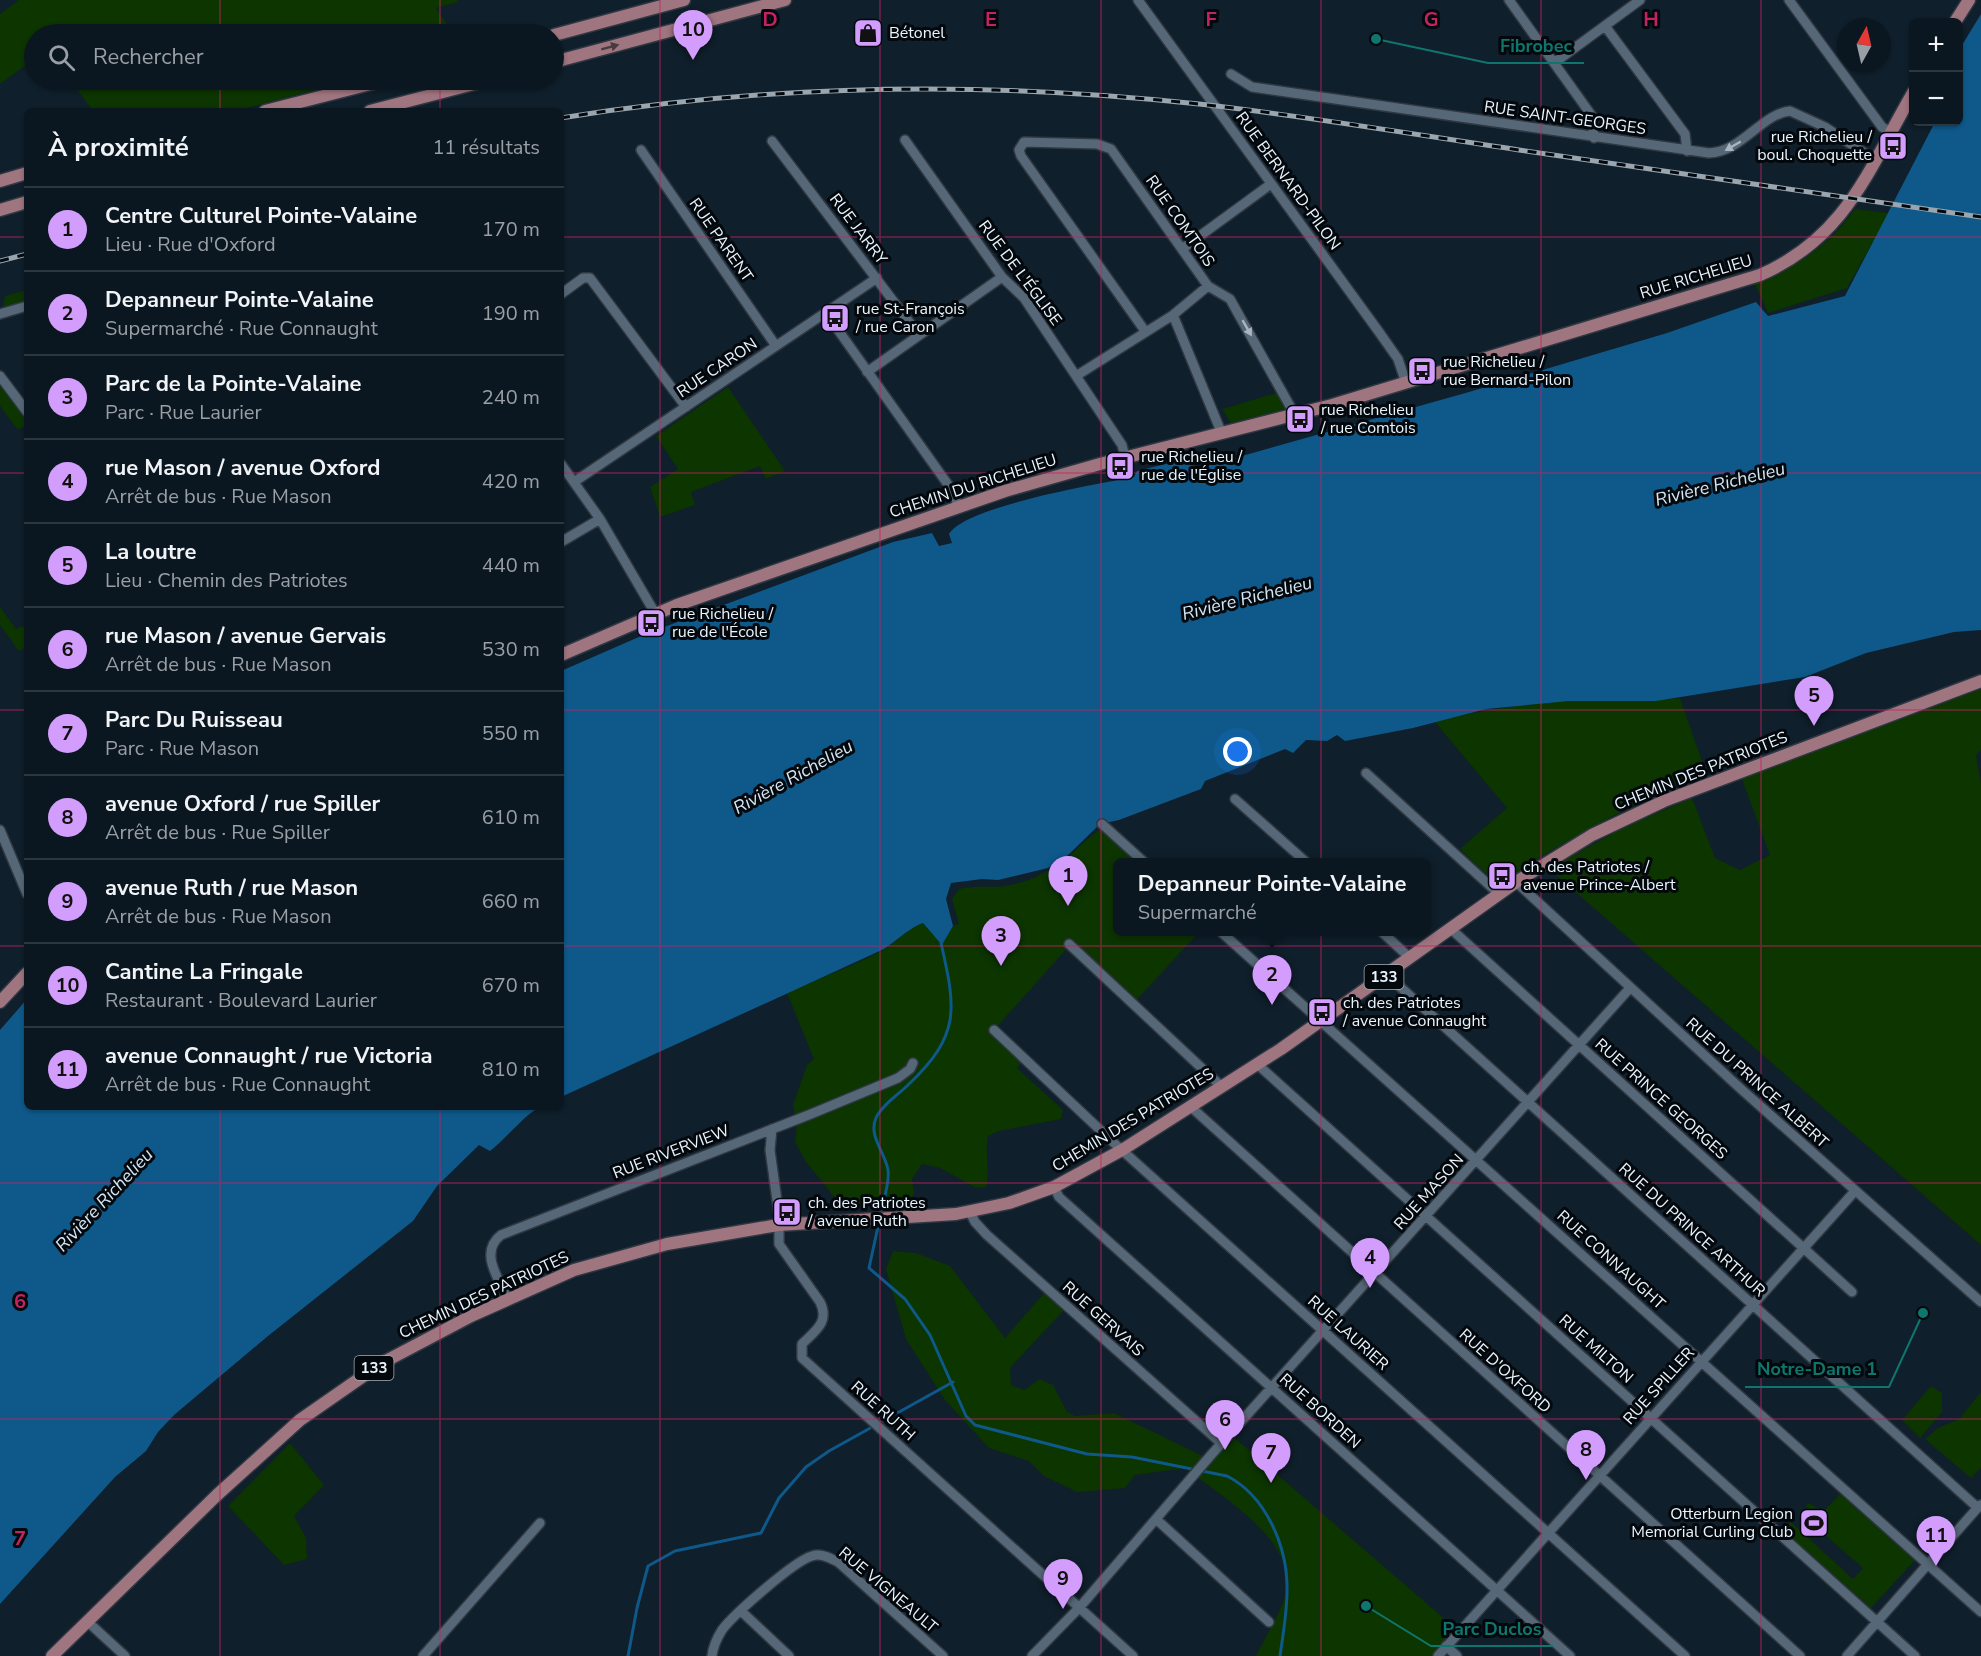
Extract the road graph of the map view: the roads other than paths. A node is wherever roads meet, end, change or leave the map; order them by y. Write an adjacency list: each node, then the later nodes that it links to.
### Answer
1 (684, 0): 10 (main road)
2 (785, 0): 11 (main road, one-way to 2)
3 (1138, 0): 28 (street, RUE BERNARD-PILON)
4 (1509, 0): 12 (street)
5 (1640, 0): 9 (street)
6 (1789, 0): 19 (street)
7 (1969, 0): 8 (main road)
8 (1957, 18)
9 (1605, 26): 12 (street); 24 (street)
10 (564, 31)
11 (564, 59)
12 (1554, 63): 20 (street)
13 (1231, 74): 20 (street, RUE SAINT-GEORGES)
14 (347, 90): 17 (main road)
15 (451, 90): 18 (main road)
16 (1909, 101): 19 (main road, RUE RICHELIEU)
17 (277, 108)
18 (382, 108)
19 (1891, 132): 25 (main road, RUE RICHELIEU)
20 (1594, 138): 24 (street, RUE SAINT-GEORGES)
21 (905, 140): 32 (street, RUE DE L'ÉGLISE)
22 (772, 141): 33 (street, RUE JARRY)
23 (640, 150): 42 (street, RUE PARENT)
24 (1687, 150): 25 (street, RUE SAINT-GEORGES, one-way to 24)
25 (1875, 160): 46 (main road, RUE RICHELIEU)
26 (24, 174): 27 (main road)
27 (0, 181)
28 (1271, 184): 31 (street); 46 (street, RUE BERNARD-PILON)
29 (24, 203): 30 (main road)
30 (0, 209)
31 (1182, 249): 34 (street, RUE COMTOIS); 40 (street, RUE COMTOIS)
32 (1002, 277): 41 (street); 45 (street, RUE DE L'ÉGLISE)
33 (877, 278): 37 (street, RUE CARON); 41 (street, RUE JARRY)
34 (1208, 286): 39 (street); 49 (street, RUE COMTOIS, one-way to 49)
35 (564, 292): 47 (street)
36 (24, 307): 38 (street)
37 (826, 313): 42 (street, RUE CARON); 43 (street)
38 (0, 314)
39 (1173, 315): 40 (street); 50 (street)
40 (1145, 330): 45 (street)
41 (919, 335): 43 (street)
42 (776, 346): 47 (street, RUE CARON)
43 (867, 372): 54 (street)
44 (0, 376): 48 (street)
45 (1076, 376): 51 (street, RUE DE L'ÉGLISE)
46 (1406, 383): 49 (main road, CHEMIN DU RICHELIEU)
47 (686, 407): 53 (street, RUE CARON)
48 (24, 408)
49 (1295, 415): 50 (main road, CHEMIN DU RICHELIEU)
50 (1222, 434): 51 (main road, CHEMIN DU RICHELIEU)
51 (1125, 457): 54 (main road, CHEMIN DU RICHELIEU)
52 (564, 468): 53 (street)
53 (574, 482): 55 (street)
54 (958, 506): 57 (main road, CHEMIN DU RICHELIEU)
55 (600, 519): 56 (street); 57 (street)
56 (564, 540)
57 (655, 613): 58 (main road, CHEMIN DU RICHELIEU)
58 (564, 654)
59 (1981, 681): 66 (main road, CHEMIN DES PATRIOTES / 133)
60 (1366, 773): 68 (street)
61 (1235, 799): 65 (street)
62 (1102, 824): 64 (street)
63 (0, 830): 67 (street)
64 (1140, 858)
65 (1301, 858)
66 (1516, 882): 68 (main road, CHEMIN DES PATRIOTES / 133); 76 (street, RUE DU PRINCE ALBERT)
67 (24, 887)
68 (1499, 894): 69 (main road, CHEMIN DES PATRIOTES / 133)
69 (1451, 929): 73 (main road, CHEMIN DES PATRIOTES / 133); 80 (street, RUE PRINCE GEORGES)
70 (1225, 936): 78 (street, RUE CONNAUGHT)
71 (1386, 936): 73 (street)
72 (1069, 944): 83 (street)
73 (1410, 958): 74 (main road, CHEMIN DES PATRIOTES / 133)
74 (1387, 975): 78 (main road, CHEMIN DES PATRIOTES / 133); 84 (street, RUE DU PRINCE ARTHUR)
75 (24, 976): 77 (main road)
76 (1630, 988): 80 (street, RUE MASON); 90 (street, RUE DU PRINCE ALBERT)
77 (0, 1002)
78 (1320, 1022): 82 (main road, CHEMIN DES PATRIOTES / 133); 88 (street, RUE CONNAUGHT)
79 (994, 1030): 87 (street, RUE LAURIER)
80 (1579, 1046): 84 (street, RUE MASON); 94 (street, RUE PRINCE GEORGES)
81 (913, 1063): 86 (street, RUE RIVERVIEW)
82 (1257, 1064): 83 (main road, CHEMIN DES PATRIOTES / 133); 92 (street, RUE MILTON)
83 (1222, 1087): 85 (main road, CHEMIN DES PATRIOTES / 133)
84 (1528, 1103): 88 (street, RUE MASON); 99 (street, RUE DU PRINCE ARTHUR)
85 (1191, 1107): 87 (main road, CHEMIN DES PATRIOTES / 133); 95 (street, RUE D'OXFORD)
86 (772, 1129): 93 (street, RUE RUTH); 97 (street, RUE RIVERVIEW)
87 (1122, 1150): 89 (main road, CHEMIN DES PATRIOTES / 133); 100 (street, RUE LAURIER)
88 (1477, 1160): 92 (street, RUE MASON); 101 (street, RUE CONNAUGHT)
89 (1054, 1187): 91 (main road, CHEMIN DES PATRIOTES / 133); 102 (street, RUE BORDEN)
90 (1855, 1191): 94 (street, RUE SPILLER); 98 (street, RUE DU PRINCE ALBERT)
91 (970, 1212): 93 (main road, CHEMIN DES PATRIOTES / 133); 104 (street, RUE GERVAIS)
92 (1426, 1217): 95 (street, RUE MASON); 103 (street, RUE MILTON)
93 (778, 1225): 97 (main road, CHEMIN DES PATRIOTES / 133); 112 (street, RUE RUTH)
94 (1804, 1248): 96 (street, RUE PRINCE GEORGES); 99 (street, RUE SPILLER)
95 (1375, 1275): 100 (street, RUE MASON); 105 (street, RUE D'OXFORD)
96 (1852, 1292)
97 (508, 1299): 115 (main road, CHEMIN DES PATRIOTES / 133)
98 (1981, 1302)
99 (1753, 1304): 101 (street, RUE SPILLER); 106 (street, RUE DU PRINCE ARTHUR)
100 (1324, 1332): 102 (street, RUE MASON); 109 (street, RUE LAURIER)
101 (1701, 1361): 103 (street, RUE SPILLER); 110 (street, RUE CONNAUGHT)
102 (1273, 1389): 104 (street, RUE MASON); 111 (street, RUE BORDEN)
103 (1651, 1418): 105 (street, RUE SPILLER); 117 (street, RUE MILTON)
104 (1218, 1447): 107 (street, RUE MASON)
105 (1599, 1476): 109 (street, RUE SPILLER); 131 (street, RUE D'OXFORD)
106 (1979, 1506): 110 (street)
107 (1156, 1519): 112 (street, RUE MASON); 116 (street)
108 (540, 1523): 121 (street)
109 (1548, 1534): 111 (street, RUE SPILLER); 130 (street, RUE LAURIER)
110 (1927, 1565): 114 (street, RUE CONNAUGHT); 117 (street)
111 (1497, 1590): 118 (street, RUE SPILLER); 129 (street, RUE BORDEN)
112 (1079, 1608): 125 (street, RUE MASON); 126 (street, RUE RUTH)
113 (741, 1611): 122 (street, RUE VIGNEAULT); 123 (street); 124 (street, RUE VIGNEAULT)
114 (1981, 1612)
115 (88, 1622): 119 (main road, CHEMIN DES PATRIOTES / 133); 120 (street)
116 (1269, 1622)
117 (1877, 1622): 132 (street); 133 (street, RUE MILTON)
118 (1446, 1646): 127 (street, RUE SPILLER); 128 (street)
119 (52, 1656)
120 (125, 1656)
121 (423, 1656)
122 (712, 1656)
123 (789, 1656)
124 (943, 1656)
125 (1032, 1656)
126 (1133, 1656)
127 (1438, 1656)
128 (1457, 1656)
129 (1570, 1656)
130 (1685, 1656)
131 (1800, 1656)
132 (1847, 1656)
133 (1915, 1656)

